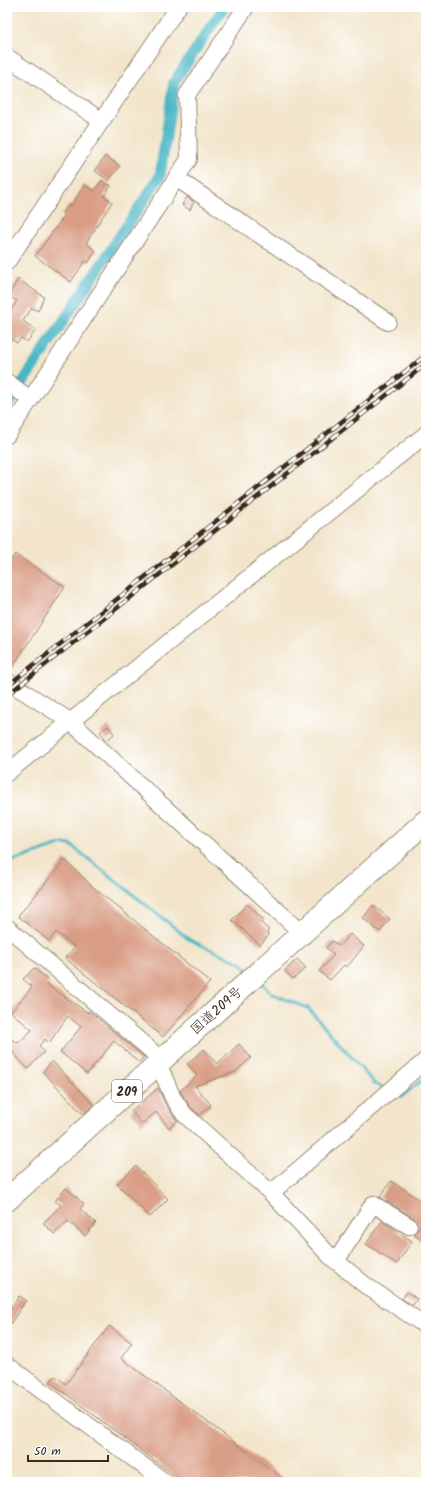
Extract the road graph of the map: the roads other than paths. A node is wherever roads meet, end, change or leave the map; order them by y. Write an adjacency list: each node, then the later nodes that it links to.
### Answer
1 (178, 7): 4 (street)
2 (246, 7): 5 (street)
3 (7, 57): 4 (street)
4 (102, 121): 6 (street)
5 (176, 178): 7 (street); 9 (street)
6 (7, 262)
7 (388, 322)
8 (7, 382): 9 (street)
9 (30, 399): 11 (street)
10 (426, 434): 13 (street)
11 (7, 435)
12 (7, 681): 13 (street)
13 (70, 721): 14 (street); 17 (street)
14 (7, 773)
15 (426, 821): 17 (highway, 国道209号 / 209)
16 (7, 927): 19 (street)
17 (302, 933): 19 (highway, 国道209号 / 209)
18 (426, 1060): 20 (street)
19 (159, 1062): 20 (street); 21 (highway, 国道209号 / 209)
20 (271, 1193): 23 (street)
21 (7, 1200)
22 (409, 1226): 23 (street)
23 (336, 1261): 24 (street)
24 (426, 1326)
25 (7, 1365): 26 (street)
26 (165, 1482)

